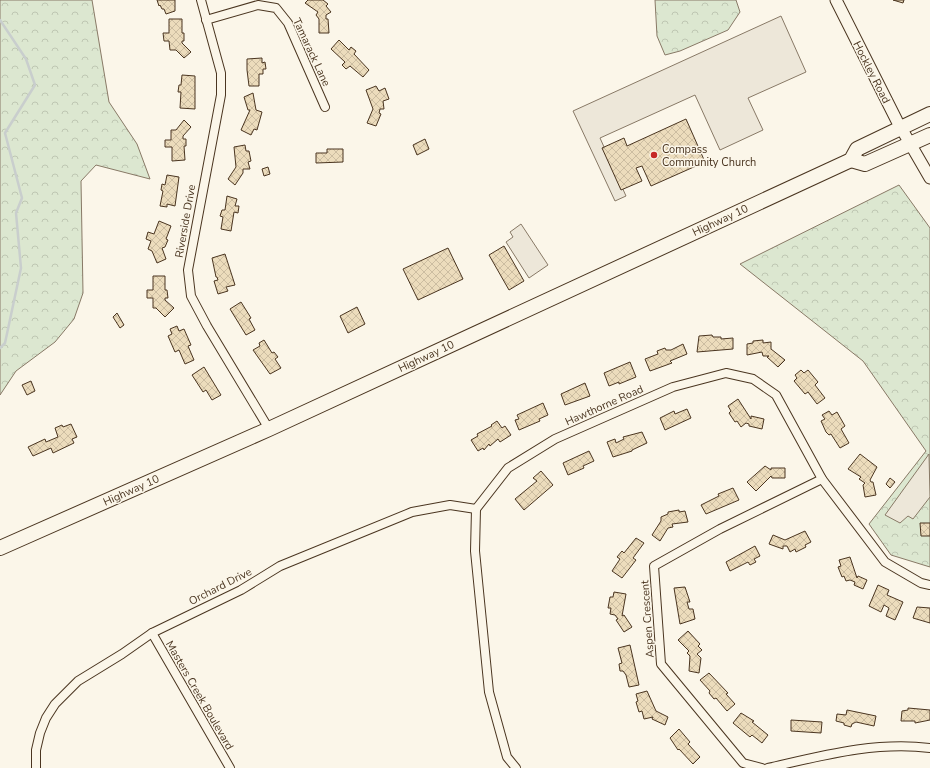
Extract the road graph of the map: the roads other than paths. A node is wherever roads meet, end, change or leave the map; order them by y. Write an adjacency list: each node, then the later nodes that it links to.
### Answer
1 (201, 0): 3 (street, Riverside Drive)
2 (836, 0): 6 (main road, Hockley Road)
3 (206, 20): 4 (street, Tamarack Lane); 11 (street, Riverside Drive)
4 (325, 107)
5 (930, 114): 6 (highway, Highway 10)
6 (900, 127): 8 (main road, Hockley Road); 9 (highway, Highway 10)
7 (930, 135): 8 (highway)
8 (910, 144): 9 (highway); 10 (main road, Hockley Road)
9 (851, 160): 11 (highway, Highway 10)
10 (930, 178)
11 (269, 428): 14 (highway, Highway 10)
12 (822, 479): 13 (street, Hawthorne Road); 15 (street, Hawthorne Road); 21 (street, Aspen Crescent)
13 (476, 509): 16 (street, Orchard Drive); 20 (street)
14 (0, 548)
15 (930, 584)
16 (152, 633): 18 (street, Orchard Drive); 19 (street, Masters Creek Boulevard)
17 (930, 748): 22 (street)
18 (36, 768)
19 (230, 768)
20 (516, 768)
21 (762, 768)
22 (768, 768)

